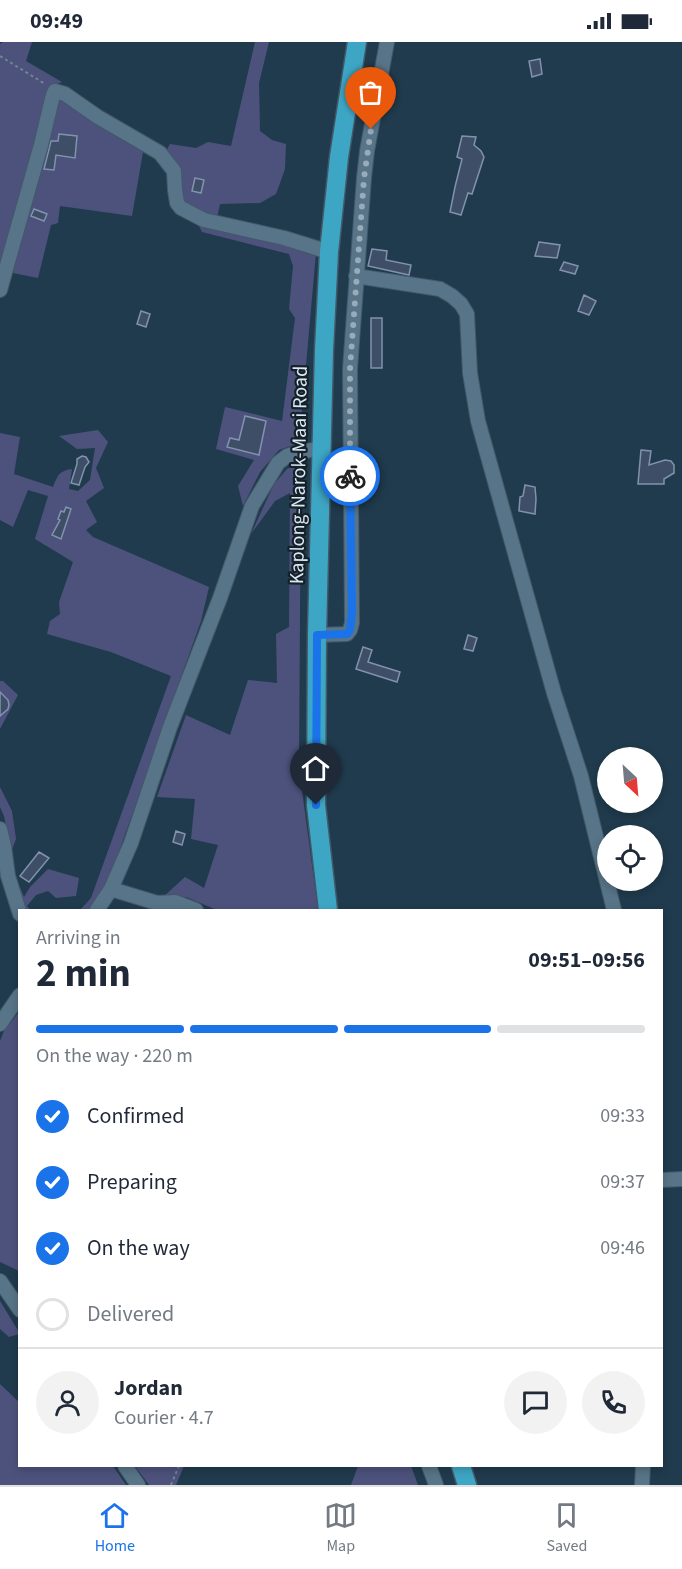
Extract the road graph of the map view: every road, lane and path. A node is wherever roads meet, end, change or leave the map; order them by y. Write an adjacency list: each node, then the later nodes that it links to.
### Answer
1 (357, 42): 5 (highway, Kaplong-Narok-Maai Road)
2 (387, 42): 6 (street)
3 (0, 56): 4 (path)
4 (55, 91): 5 (street); 7 (street)
5 (328, 252): 8 (highway, Kaplong-Narok-Maai Road)
6 (356, 276): 9 (street); 16 (street)
7 (0, 290)
8 (321, 448): 9 (highway, Kaplong-Narok-Maai Road); 11 (street)
9 (317, 635): 15 (highway, Kaplong-Narok-Maai Road)
10 (0, 829): 12 (street)
11 (111, 889): 13 (street); 14 (street)
12 (18, 909)
13 (98, 909)
14 (193, 909)
15 (328, 909)
16 (614, 909)
17 (18, 998): 18 (street)
18 (0, 1024)
19 (682, 1179): 20 (street)
20 (663, 1180)
21 (0, 1281): 22 (street)
22 (18, 1307)
23 (126, 1467): 28 (street)
24 (179, 1467): 29 (path)
25 (429, 1467): 30 (street)
26 (460, 1467): 31 (highway)
27 (643, 1467): 32 (street)
28 (138, 1485)
29 (171, 1485)
30 (436, 1485)
31 (467, 1485)
32 (642, 1485)

